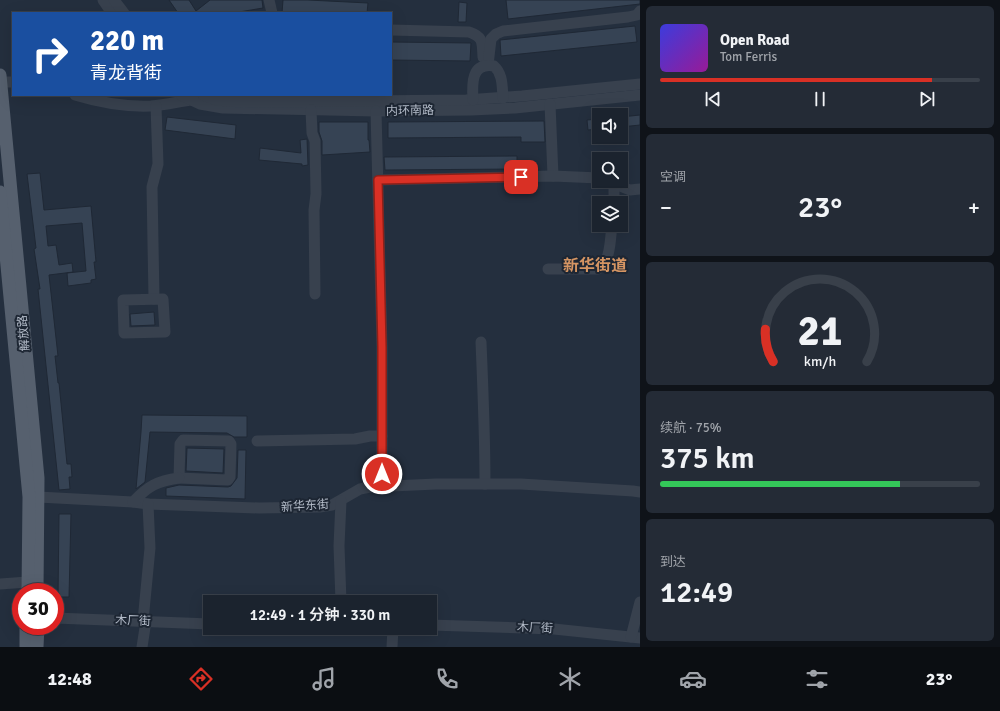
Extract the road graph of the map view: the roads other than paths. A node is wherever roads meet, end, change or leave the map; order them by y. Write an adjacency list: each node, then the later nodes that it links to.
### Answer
1 (103, 0): 5 (street)
2 (114, 0): 6 (street)
3 (269, 0): 7 (street)
4 (640, 11): 9 (street)
5 (111, 12)
6 (123, 12)
7 (272, 12)
8 (392, 30): 9 (street)
9 (486, 42): 10 (street)
10 (486, 65): 17 (street); 18 (street)
11 (5, 80): 40 (main road, 解放路)
12 (640, 84): 17 (street, 内环南路)
13 (640, 95): 19 (street, 内环南路)
14 (78, 96): 20 (street)
15 (206, 96): 18 (street, 内环南路)
16 (186, 98): 20 (street); 21 (street, 内环南路)
17 (503, 98): 18 (street, 内环南路)
18 (473, 100)
19 (550, 104): 22 (street, 内环南路); 23 (street)
20 (156, 106): 32 (street)
21 (311, 110): 22 (street, 内环南路); 31 (street)
22 (376, 111): 25 (street)
23 (553, 176): 24 (street); 25 (street)
24 (592, 178)
25 (378, 180): 34 (street)
26 (624, 188): 27 (street)
27 (640, 189)
28 (0, 192): 44 (main road, 解放路)
29 (611, 232): 30 (street)
30 (548, 269)
31 (315, 294)
32 (154, 299): 32 (street)
33 (481, 342): 37 (street)
34 (382, 436): 35 (street); 38 (street)
35 (257, 442)
36 (179, 478): 36 (street); 42 (street)
37 (485, 484): 38 (street, 新华东街); 39 (street, 新华东街)
38 (382, 486): 41 (street, 新华东街)
39 (640, 492)
40 (38, 497): 42 (street, 新华东街); 45 (main road, 解放路)
41 (341, 501): 43 (street, 新华东街); 48 (street)
42 (133, 502): 43 (street, 新华东街)
43 (148, 504): 51 (street)
44 (28, 583)
45 (37, 583)
46 (0, 584): 47 (street)
47 (12, 585)
48 (341, 595)
49 (640, 602): 57 (street)
50 (64, 618): 51 (street, 木厂街)
51 (144, 621): 52 (street, 木厂街); 60 (street)
52 (203, 624)
53 (437, 625): 57 (street, 木厂街)
54 (26, 635): 58 (main road)
55 (38, 635): 59 (main road)
56 (393, 635): 61 (street)
57 (636, 638)
58 (26, 647)
59 (37, 647)
60 (142, 647)
61 (392, 647)

